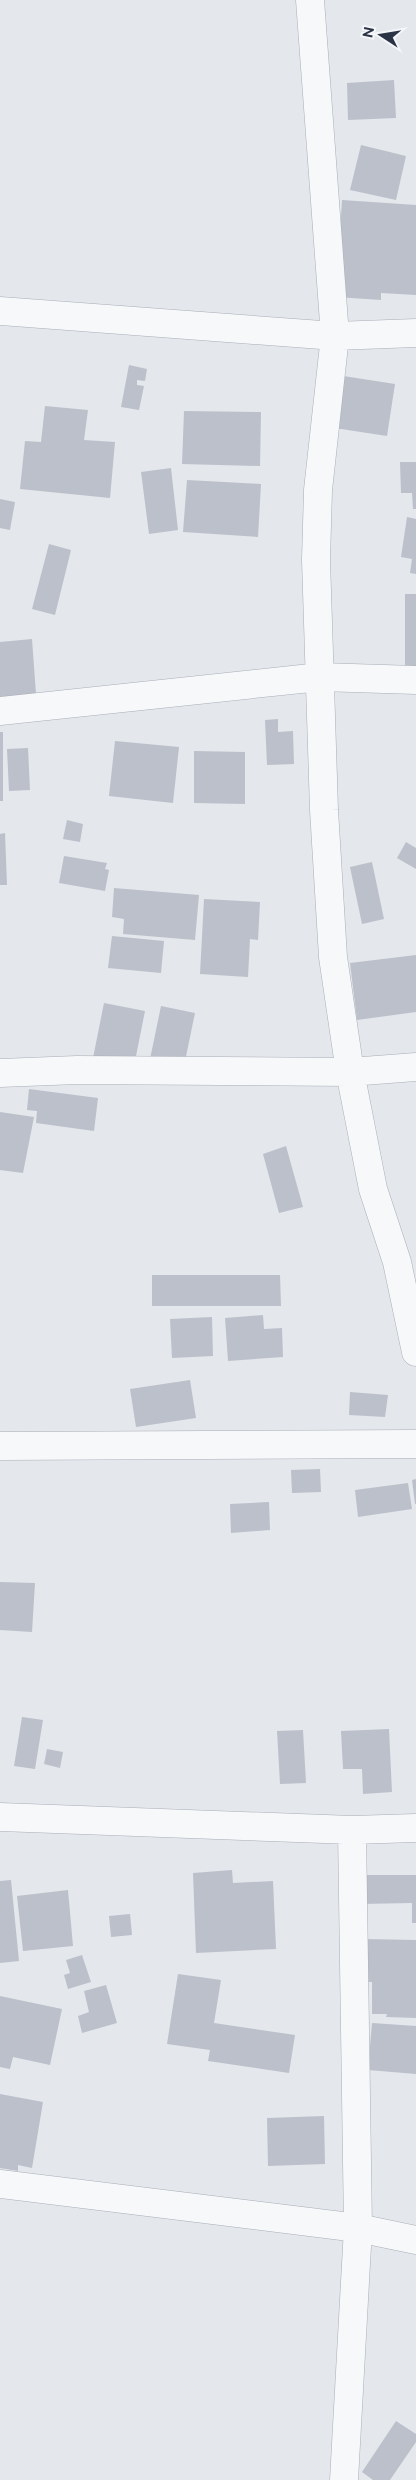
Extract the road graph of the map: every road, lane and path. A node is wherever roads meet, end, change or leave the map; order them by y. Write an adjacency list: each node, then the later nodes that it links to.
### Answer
1 (310, 0): 4 (street)
2 (0, 311): 4 (street)
3 (416, 333): 4 (street)
4 (335, 336): 5 (street)
5 (320, 677): 6 (street); 7 (street); 9 (street)
6 (416, 680)
7 (0, 710)
8 (416, 1067): 9 (street)
9 (350, 1072): 10 (street); 11 (street)
10 (0, 1074)
11 (416, 1352)
12 (416, 1444): 13 (street)
13 (0, 1446)
14 (0, 1817): 16 (street)
15 (416, 1828): 16 (street)
16 (352, 1830): 18 (street)
17 (0, 2184): 18 (street)
18 (358, 2228): 19 (street); 20 (street)
19 (416, 2240)
20 (344, 2480)

